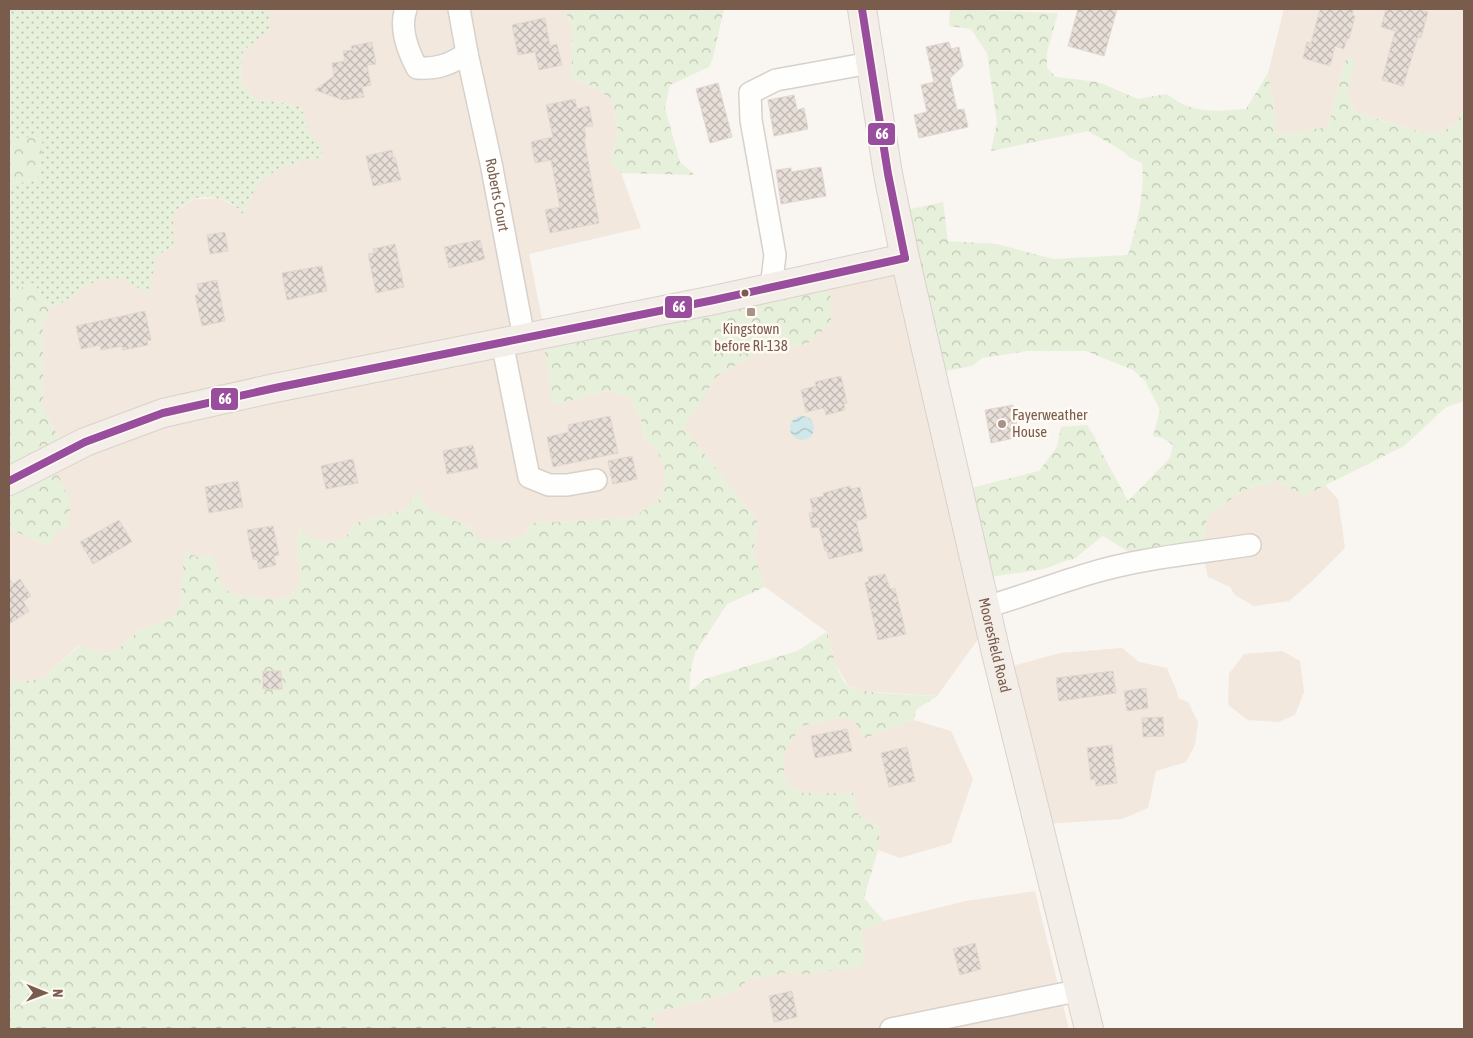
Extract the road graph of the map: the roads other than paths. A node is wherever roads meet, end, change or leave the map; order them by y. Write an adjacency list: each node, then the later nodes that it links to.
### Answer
1 (406, 9): 4 (street)
2 (459, 9): 4 (street, Roberts Court)
3 (862, 9): 5 (main road, Mooresfield Road)
4 (467, 54): 8 (street, Roberts Court)
5 (870, 63): 6 (main road, Mooresfield Road); 7 (street)
6 (905, 258): 7 (main road); 12 (main road, Mooresfield Road)
7 (771, 288): 8 (main road)
8 (513, 340): 9 (main road); 10 (street, Roberts Court)
9 (9, 480)
10 (596, 480)
11 (1250, 545): 12 (street)
12 (986, 607): 13 (main road, Mooresfield Road)
13 (1080, 990): 14 (street); 15 (main road, Mooresfield Road)
14 (891, 1029)
15 (1089, 1029)

